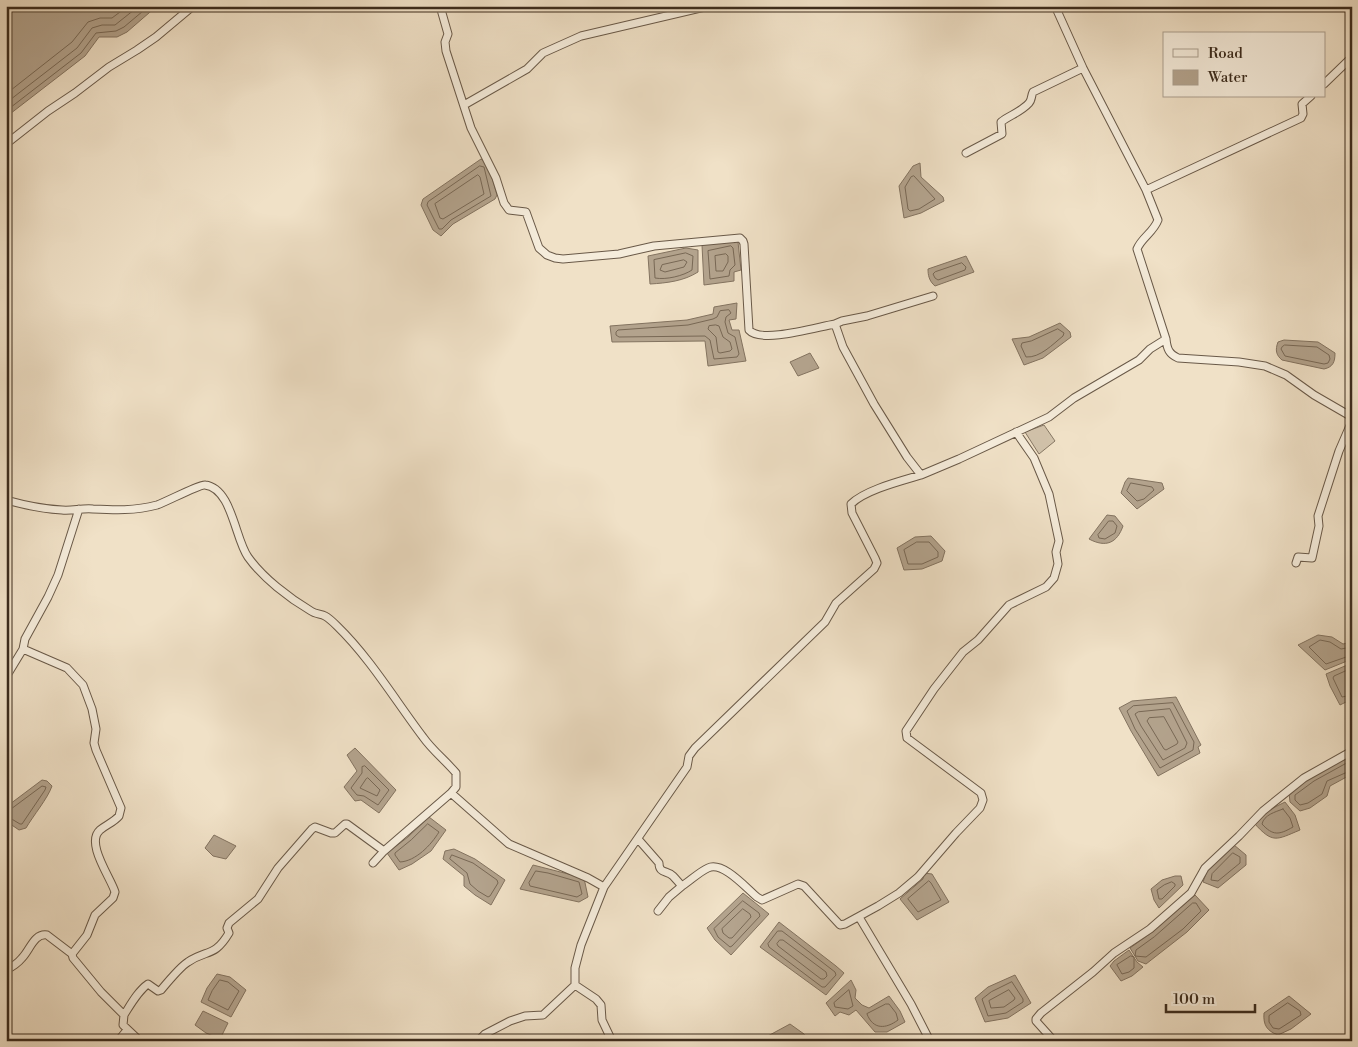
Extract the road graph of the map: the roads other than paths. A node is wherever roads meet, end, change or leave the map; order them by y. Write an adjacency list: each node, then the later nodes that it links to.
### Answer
1 (193, 6): 10 (street)
2 (440, 6): 9 (street)
3 (710, 6): 9 (street)
4 (1055, 6): 6 (street)
5 (1352, 57): 7 (street)
6 (1083, 68): 11 (street); 12 (street)
7 (1326, 82)
8 (1309, 98): 12 (street)
9 (464, 105): 14 (street)
10 (6, 144)
11 (966, 154)
12 (1146, 190): 15 (street)
13 (933, 296): 14 (street)
14 (835, 324): 19 (street)
15 (1166, 339): 16 (street); 18 (street)
16 (1352, 417)
17 (1352, 422): 22 (street)
18 (1016, 432): 19 (street); 33 (street)
19 (921, 475): 27 (street)
20 (6, 500): 21 (street)
21 (79, 510): 23 (street); 26 (street)
22 (1296, 563)
23 (23, 649): 24 (street); 34 (street)
24 (6, 677)
25 (1352, 751): 44 (street)
26 (451, 793): 28 (street); 31 (street)
27 (638, 839): 30 (street); 31 (street)
28 (384, 851): 29 (street); 37 (street)
29 (373, 863)
30 (682, 886): 32 (street); 33 (street)
31 (604, 887): 36 (street)
32 (658, 910)
33 (859, 916): 43 (street)
34 (72, 954): 35 (street); 37 (street)
35 (6, 970)
36 (575, 985): 41 (street); 42 (street)
37 (124, 1015): 38 (street)
38 (127, 1030): 39 (street); 40 (street)
39 (118, 1041)
40 (140, 1041)
41 (478, 1041)
42 (612, 1041)
43 (930, 1041)
44 (1054, 1041)

